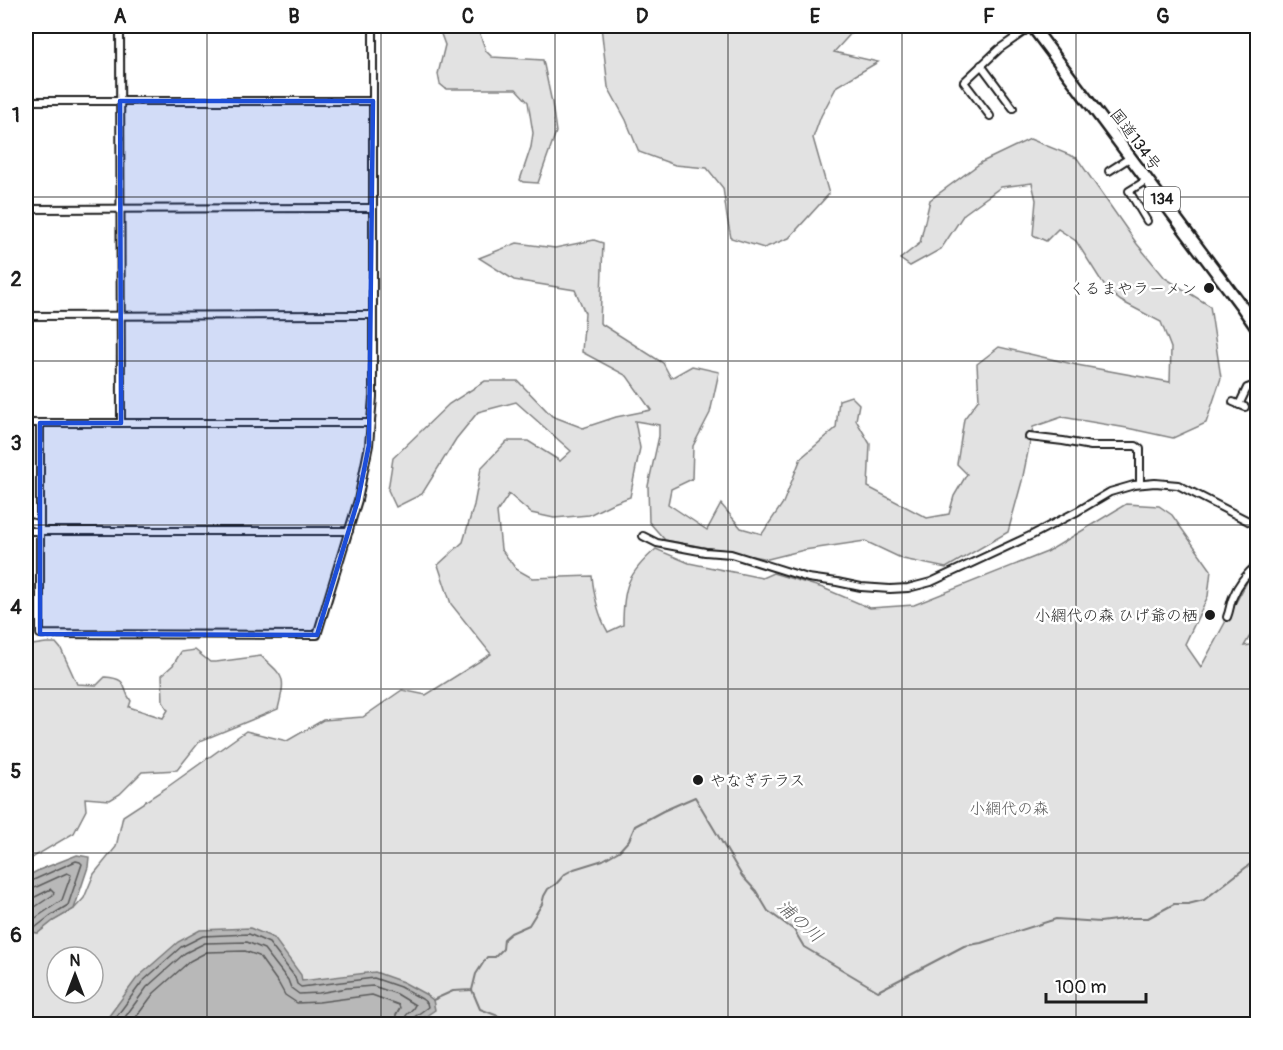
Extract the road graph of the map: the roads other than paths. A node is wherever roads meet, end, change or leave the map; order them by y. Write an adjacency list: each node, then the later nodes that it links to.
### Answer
1 (120, 26): 6 (street)
2 (373, 26): 7 (street)
3 (1032, 26): 4 (street); 10 (highway, 国道134号 / 134)
4 (981, 65): 8 (street); 9 (street)
5 (26, 101): 6 (street)
6 (120, 101): 7 (street); 15 (street)
7 (373, 101): 13 (street)
8 (1013, 108)
9 (990, 116)
10 (1131, 157): 11 (street); 12 (highway, 国道134号 / 134)
11 (1109, 171)
12 (1148, 180): 16 (street); 20 (highway, 国道134号 / 134)
13 (373, 208): 15 (street); 17 (street)
14 (26, 209): 15 (street)
15 (120, 209): 19 (street)
16 (1147, 221)
17 (373, 315): 19 (street); 26 (street)
18 (26, 316): 19 (street)
19 (120, 316): 25 (street)
20 (1257, 330)
21 (1257, 384): 22 (street)
22 (1239, 405)
23 (26, 423): 24 (street)
24 (40, 423): 25 (street); 31 (street)
25 (121, 423): 26 (street)
26 (371, 423): 33 (street)
27 (1029, 437): 28 (street)
28 (1140, 484): 30 (street); 34 (street)
29 (26, 521): 31 (street)
30 (1257, 525)
31 (40, 528): 32 (street); 33 (street); 33 (street)
32 (26, 531)
33 (349, 531)
34 (643, 536)
35 (1257, 564): 36 (street)
36 (1227, 617)

